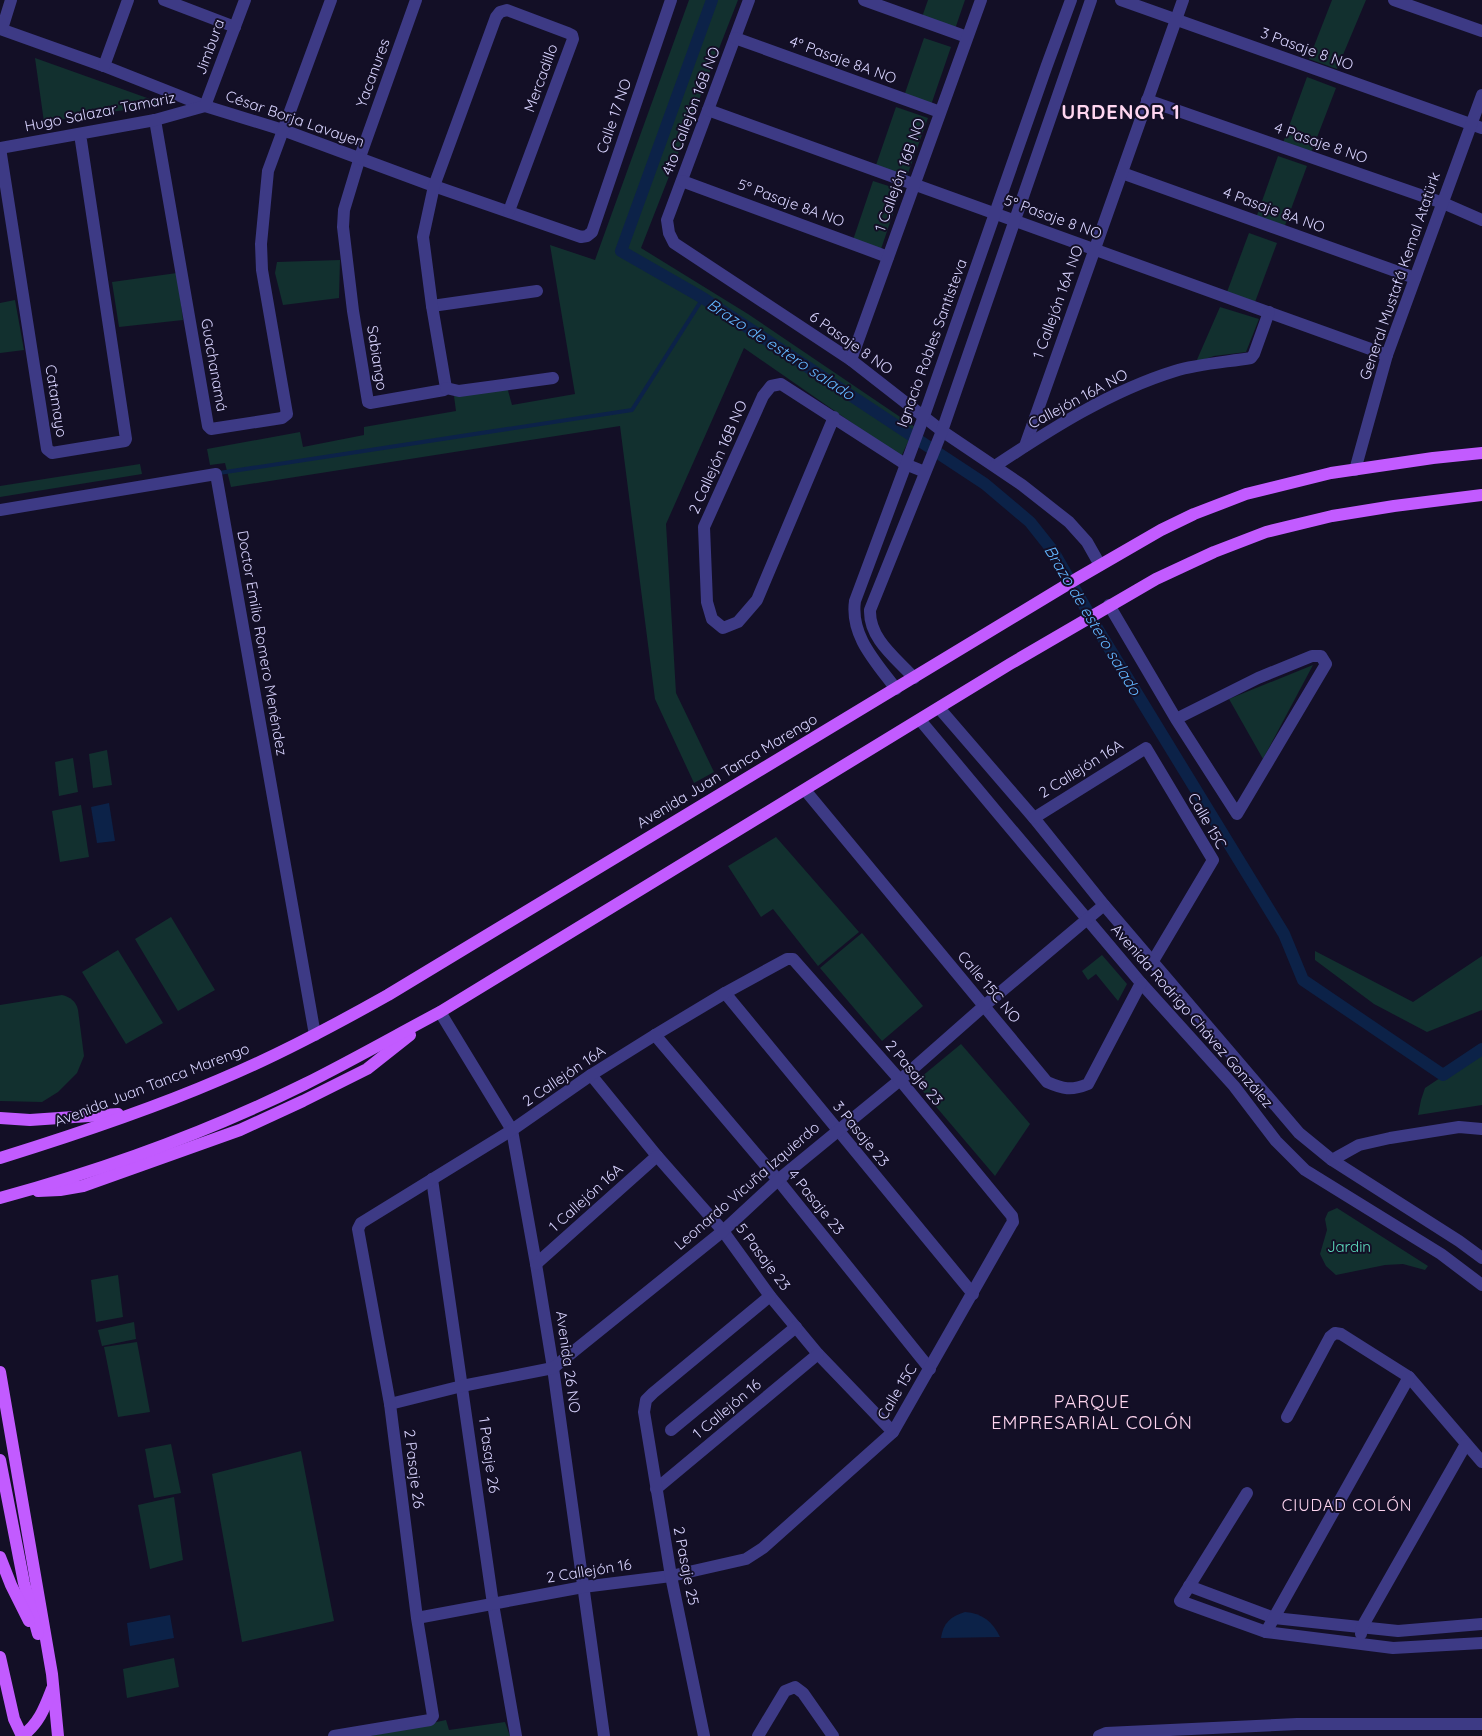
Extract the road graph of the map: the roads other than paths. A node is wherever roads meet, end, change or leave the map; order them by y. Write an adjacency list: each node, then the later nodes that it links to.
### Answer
1 (12, 0): 18 (street)
2 (128, 0): 22 (street)
3 (164, 0): 17 (street)
4 (245, 0): 17 (street, Jimbura)
5 (331, 0): 30 (street)
6 (416, 0): 33 (street, Yacanures)
7 (671, 0): 44 (street, Calle 17 NO)
8 (749, 0): 21 (street, 4to Callejón 16B NO)
9 (864, 0): 20 (street)
10 (981, 0): 20 (street, 1 Callejón 16B NO)
11 (1071, 0): 40 (street, Ignacio Robles Santisteva)
12 (1091, 0): 42 (street)
13 (1122, 0): 16 (street, 3 Pasaje 8 NO)
14 (1183, 0): 16 (street, 1 Callejón 16A NO)
15 (1394, 0): 19 (street)
16 (1176, 19): 24 (street, 1 Callejón 16A NO); 29 (street, 3 Pasaje 8 NO)
17 (235, 27): 25 (street, Jimbura)
18 (1, 29): 22 (street, César Borja Lavayen)
19 (1482, 32)
20 (967, 37): 27 (street, 1 Callejón 16B NO)
21 (735, 38): 26 (street, 4to Callejón 16B NO); 27 (street, 4° Pasaje 8A NO)
22 (104, 66): 25 (street, César Borja Lavayen)
23 (1482, 95): 29 (street, General Mustafá Kemal Atatürk)
24 (1148, 100): 34 (street, 1 Callejón 16A NO); 38 (street, 4 Pasaje 8 NO)
25 (205, 106): 28 (street, Hugo Salazar Tamariz); 30 (street, César Borja Lavayen)
26 (708, 110): 35 (street, 4to Callejón 16B NO); 36 (street, 5° Pasaje 8 NO)
27 (940, 112): 36 (street, 1 Callejón 16B NO)
28 (156, 120): 30 (street, Guachanamá); 31 (street, Hugo Salazar Tamariz)
29 (1477, 126): 38 (street, General Mustafá Kemal Atatürk)
30 (283, 130): 33 (street, César Borja Lavayen)
31 (80, 134): 32 (street, Hugo Salazar Tamariz); 32 (street, Catamayo)
32 (0, 148)
33 (360, 157): 37 (street, César Borja Lavayen); 54 (street, Sabiango)
34 (1122, 173): 45 (street, 1 Callejón 16A NO); 47 (street, 4 Pasaje 8A NO)
35 (682, 180): 43 (street, 4to Callejón 16B NO); 46 (street, 5° Pasaje 8A NO)
36 (914, 184): 40 (street, 5° Pasaje 8 NO); 46 (street, 1 Callejón 16B NO)
37 (434, 186): 39 (street, César Borja Lavayen); 39 (street, Mercadillo); 49 (street)
38 (1443, 203): 41 (street, 4 Pasaje 8 NO); 47 (street, General Mustafá Kemal Atatürk)
39 (509, 211): 44 (street, César Borja Lavayen)
40 (995, 214): 42 (street, 5° Pasaje 8 NO); 56 (street, Ignacio Robles Santisteva)
41 (1482, 220)
42 (1014, 221): 45 (street, 5° Pasaje 8 NO); 57 (street)
43 (669, 233): 52 (street, 6 Pasaje 8 NO)
44 (581, 237)
45 (1094, 250): 50 (street, 5° Pasaje 8 NO); 58 (street, 1 Callejón 16A NO)
46 (888, 257): 52 (street, 1 Callejón 16B NO)
47 (1415, 278): 51 (street, General Mustafá Kemal Atatürk)
48 (537, 291): 49 (street)
49 (432, 306): 54 (street)
50 (1269, 312): 51 (street, 5° Pasaje 8 NO); 58 (street, Callejón 16A NO)
51 (1387, 355): 63 (street, General Mustafá Kemal Atatürk)
52 (851, 360): 56 (street, 6 Pasaje 8 NO)
53 (553, 378): 54 (street)
54 (446, 388)
55 (834, 417): 55 (street, 2 Callejón 16B NO); 60 (street)
56 (921, 422): 57 (street, 6 Pasaje 8 NO); 60 (street, Ignacio Robles Santisteva)
57 (941, 434): 61 (street, 6 Pasaje 8 NO); 62 (street)
58 (1025, 446): 61 (street, Callejón 16A NO)
59 (1482, 453): 63 (main road, Avenida Juan Tanca Marengo)
60 (906, 461): 62 (street); 69 (street, Ignacio Robles Santisteva)
61 (995, 466): 66 (street, 6 Pasaje 8 NO)
62 (927, 469): 68 (street)
63 (1355, 470): 66 (main road, Avenida Juan Tanca Marengo)
64 (1482, 495): 67 (main road)
65 (0, 510): 84 (street, Doctor Emilio Romero Menéndez)
66 (1100, 565): 68 (main road, Avenida Juan Tanca Marengo)
67 (1105, 607): 70 (main road); 71 (street)
68 (914, 678): 69 (main road, Avenida Juan Tanca Marengo)
69 (896, 689): 84 (main road, Avenida Juan Tanca Marengo)
70 (939, 708): 72 (main road); 75 (street, Avenida Rodrigo Chávez González)
71 (1176, 718): 71 (street)
72 (920, 720): 74 (main road); 77 (street, Avenida Rodrigo Chávez González)
73 (1146, 748): 75 (street, 2 Callejón 16A); 79 (street, Calle 15C)
74 (805, 790): 82 (street, Calle 15C NO); 83 (main road)
75 (1034, 818): 76 (street, Avenida Rodrigo Chávez González)
76 (1104, 905): 77 (street, Leonardo Vicuña Izquierdo); 79 (street, Avenida Rodrigo Chávez González)
77 (1087, 918): 80 (street, Avenida Rodrigo Chávez González); 82 (street, Leonardo Vicuña Izquierdo)
78 (787, 959): 81 (street, 2 Callejón 16A); 87 (street, 2 Pasaje 23)
79 (1153, 962): 95 (street, Avenida Rodrigo Chávez González)
80 (1141, 983): 82 (street, Calle 15C NO); 104 (street, Avenida Rodrigo Chávez González)
81 (725, 993): 85 (street, 2 Callejón 16A); 92 (street, 3 Pasaje 23)
82 (984, 1006): 87 (street, Leonardo Vicuña Izquierdo)
83 (440, 1012): 91 (street, Avenida 26 NO); 98 (main road)
84 (315, 1035): 88 (main road, Avenida Juan Tanca Marengo)
85 (655, 1035): 86 (street, 2 Callejón 16A); 97 (street, 4 Pasaje 23)
86 (591, 1075): 91 (street, 2 Callejón 16A); 93 (street, 5 Pasaje 23)
87 (900, 1080): 92 (street, Leonardo Vicuña Izquierdo); 99 (street, 2 Pasaje 23)
88 (133, 1114): 89 (main road); 94 (main road, Avenida Juan Tanca Marengo)
89 (0, 1118)
90 (1482, 1129): 95 (street)
91 (512, 1130): 96 (street, 2 Callejón 16A); 103 (street, Avenida 26 NO)
92 (837, 1131): 97 (street, Leonardo Vicuña Izquierdo); 105 (street, 3 Pasaje 23)
93 (657, 1156): 101 (street, 5 Pasaje 23); 103 (street, 1 Callejón 16A)
94 (0, 1158)
95 (1332, 1160): 102 (street, Avenida Rodrigo Chávez González)
96 (432, 1179): 100 (street, 2 Callejón 16A); 113 (street, 1 Pasaje 26)
97 (778, 1180): 101 (street, Leonardo Vicuña Izquierdo); 110 (street, 4 Pasaje 23)
98 (1, 1199)
99 (1012, 1216): 105 (street, Calle 15C)
100 (360, 1223): 114 (street, 2 Pasaje 26)
101 (722, 1231): 106 (street, 5 Pasaje 23); 109 (street, Leonardo Vicuña Izquierdo)
102 (1482, 1258)
103 (536, 1264): 109 (street, Avenida 26 NO)
104 (1482, 1285)
105 (973, 1294): 110 (street, Calle 15C)
106 (770, 1296): 107 (street, 5 Pasaje 23); 121 (street, 2 Pasaje 25)
107 (796, 1327): 108 (street, 5 Pasaje 23); 116 (street)
108 (818, 1354): 117 (street, 5 Pasaje 23); 121 (street, 1 Callejón 16)
109 (552, 1368): 113 (street, Leonardo Vicuña Izquierdo); 127 (street, Avenida 26 NO)
110 (930, 1369): 117 (street, Calle 15C)
111 (0, 1372): 138 (main road)
112 (1409, 1377): 115 (street); 118 (street); 130 (street)
113 (462, 1386): 114 (street, Leonardo Vicuña Izquierdo); 128 (street, 1 Pasaje 26)
114 (390, 1404): 129 (street, 2 Pasaje 26)
115 (1287, 1417)
116 (671, 1430)
117 (893, 1432): 123 (street, Calle 15C)
118 (1466, 1444): 120 (street); 132 (street)
119 (0, 1460): 136 (main road)
120 (1482, 1462)
121 (656, 1489): 125 (street, 2 Pasaje 25)
122 (1247, 1493): 126 (street)
123 (763, 1548): 125 (street, 2 Callejón 16)
124 (0, 1557): 136 (main road)
125 (671, 1576): 127 (street, 2 Callejón 16); 146 (street, 2 Pasaje 25)
126 (1189, 1586): 130 (street); 133 (street)
127 (583, 1587): 128 (street, 2 Callejón 16); 145 (street, Avenida 26 NO)
128 (493, 1604): 129 (street, 2 Callejón 16); 144 (street, 1 Pasaje 26)
129 (417, 1618): 140 (street, 2 Pasaje 26)
130 (1274, 1618): 132 (street); 133 (street)
131 (1482, 1624): 132 (street)
132 (1362, 1627): 134 (street)
133 (1266, 1632): 134 (street)
134 (1359, 1643): 135 (street)
135 (1482, 1643)
136 (42, 1646): 138 (main road)
137 (0, 1657): 141 (main road)
138 (52, 1680): 141 (main road); 142 (main road)
139 (1482, 1724): 149 (street)
140 (364, 1733): 143 (street)
141 (22, 1736)
142 (58, 1736)
143 (334, 1736)
144 (516, 1736)
145 (604, 1736)
146 (704, 1736)
147 (758, 1736): 148 (street)
148 (833, 1736)
149 (1099, 1736)

